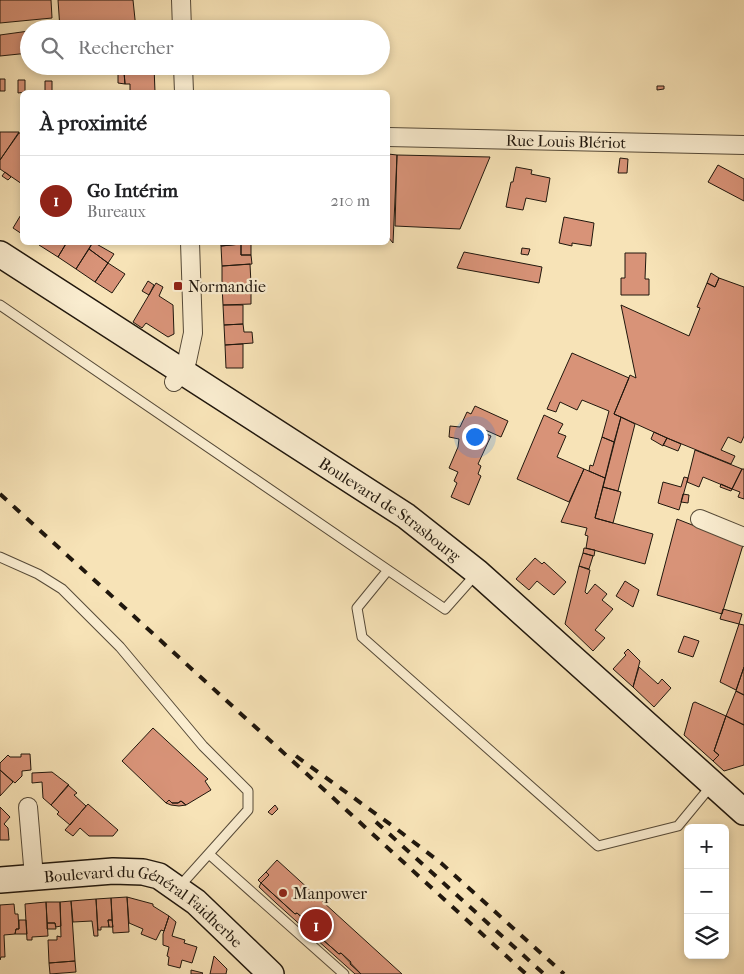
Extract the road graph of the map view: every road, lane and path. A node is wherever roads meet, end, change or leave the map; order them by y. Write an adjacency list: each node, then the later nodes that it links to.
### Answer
1 (181, 0): 2 (street)
2 (182, 20)
3 (183, 75): 4 (street)
4 (184, 90)
5 (390, 136): 6 (street, Rue Louis Blériot)
6 (744, 145)
7 (190, 245): 10 (street)
8 (0, 254): 10 (street, Boulevard de Strasbourg)
9 (0, 305): 14 (lane)
10 (178, 376): 15 (street, Boulevard de Strasbourg)
11 (700, 519): 12 (street)
12 (744, 537)
13 (0, 557): 19 (lane)
14 (388, 570): 15 (lane); 16 (lane)
15 (478, 572): 16 (street, Boulevard de Strasbourg)
16 (713, 784): 18 (street, Boulevard de Strasbourg)
17 (28, 807): 20 (street)
18 (739, 809)
19 (209, 854): 22 (lane); 24 (lane)
20 (34, 877): 21 (street, Boulevard du Général Faidherbe); 22 (street, Boulevard du Général Faidherbe)
21 (0, 880)
22 (178, 888): 23 (street, Boulevard du Général Faidherbe)
23 (271, 974)
24 (344, 974)

